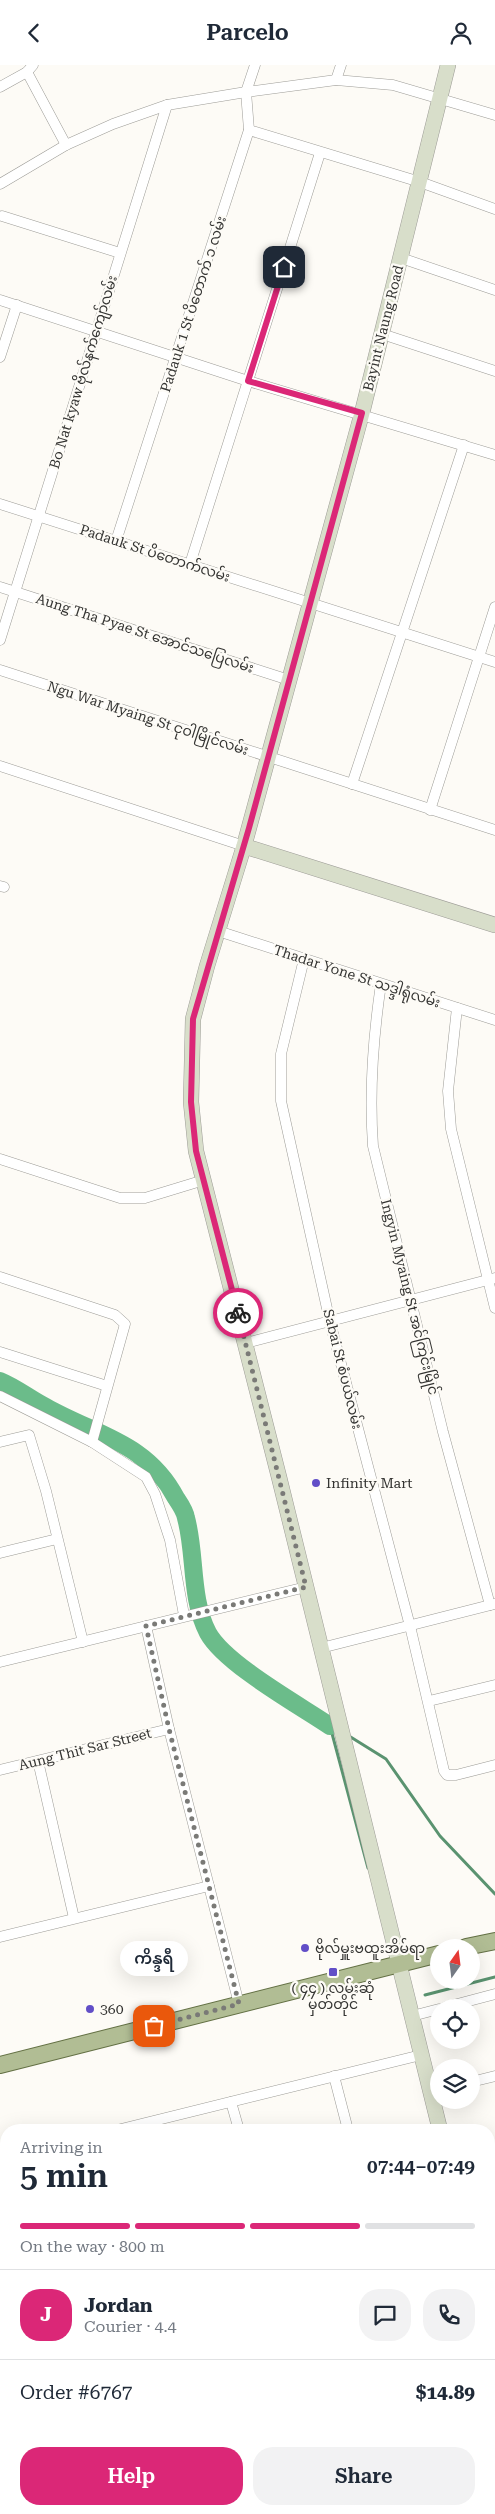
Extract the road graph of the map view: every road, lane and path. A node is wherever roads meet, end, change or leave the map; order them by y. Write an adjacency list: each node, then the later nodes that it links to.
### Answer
1 (255, 65): 7 (street, Padauk 1 St ပိတောက် ၁ လမ်း)
2 (341, 65): 5 (street)
3 (448, 65): 8 (main road, Bayint Naung Road)
4 (30, 68): 6 (street); 12 (street)
5 (336, 80): 7 (street); 8 (street)
6 (0, 87)
7 (246, 92): 9 (street); 11 (street, Padauk 1 St ပိတောက် ၁ လမ်း)
8 (440, 97): 10 (street); 14 (main road, Bayint Naung Road)
9 (167, 105): 12 (street); 18 (street, Bo Nat kyaw ဗိုလ်နက်ကျော်လမ်း)
10 (495, 115)
11 (249, 129): 13 (street); 26 (street, Padauk 1 St ပိတောက် ၁ လမ်း)
12 (66, 145): 15 (street)
13 (320, 153): 14 (street); 28 (street)
14 (420, 182): 16 (street); 19 (main road, Bayint Naung Road)
15 (0, 183)
16 (495, 209)
17 (2, 216): 18 (street)
18 (120, 253): 23 (street, Bo Nat kyaw ဗိုလ်နက်ကျော်လမ်း)
19 (401, 258): 20 (street); 24 (main road, Bayint Naung Road)
20 (495, 290)
21 (0, 300): 22 (street)
22 (17, 305): 23 (street); 25 (street)
23 (97, 331): 26 (street); 33 (street, Bo Nat kyaw ဗိုလ်နက်ကျော်လမ်း)
24 (382, 334): 27 (street); 29 (main road, Bayint Naung Road)
25 (0, 357)
26 (177, 357): 28 (street); 34 (street, Padauk 1 St ပိတောက် ၁ လမ်း)
27 (495, 371)
28 (248, 381): 29 (street); 35 (street)
29 (362, 413): 30 (street); 38 (main road, Bayint Naung Road)
30 (464, 445): 31 (street); 40 (street)
31 (495, 455)
32 (0, 504): 33 (street, Padauk St ပိတောက်လမ်း)
33 (38, 516): 34 (street, Padauk St ပိတောက်လမ်း); 37 (street, Bo Nat kyaw ဗိုလ်နက်ကျော်လမ်း)
34 (116, 541): 35 (street, Padauk St ပိတောက်လမ်း)
35 (190, 565): 38 (street, Padauk St ပိတောက်လမ်း)
36 (0, 587): 37 (street, Aung Tha Pyae St အောင်သပြေလမ်း)
37 (15, 591): 41 (street, Bo Nat kyaw ဗိုလ်နက်ကျော်လမ်း); 45 (street, Aung Tha Pyae St အောင်သပြေလမ်း)
38 (310, 603): 40 (street, Padauk St ပိတောက်လမ်း); 45 (main road, Bayint Naung Road)
39 (495, 607): 42 (street)
40 (401, 632): 42 (street, Padauk St ပိတောက်လမ်း); 48 (street)
41 (0, 640)
42 (479, 657): 43 (street, Padauk St ပိတောက်လမ်း); 49 (street)
43 (495, 662)
44 (0, 670): 46 (street, Ngu War Myaing St ငုဝါမြိုင်လမ်း)
45 (290, 680): 46 (main road, Bayint Naung Road)
46 (269, 757): 48 (street, Ngu War Myaing St ငုဝါမြိုင်လမ်း); 51 (main road, Bayint Naung Road)
47 (0, 767): 51 (street)
48 (352, 784): 49 (street, Ngu War Myaing St ငုဝါမြိုင်လမ်း)
49 (430, 810): 50 (street, Ngu War Myaing St ငုဝါမြိုင်လမ်း)
50 (495, 831)
51 (244, 846): 52 (main road); 53 (main road, Bayint Naung Road)
52 (495, 925)
53 (218, 931): 54 (street, Thadar Yone St သဒ္ဒါရုံလမ်း); 59 (main road, Bayint Naung Road)
54 (304, 959): 55 (street, Thadar Yone St သဒ္ဒါရုံလမ်း); 64 (street, Sabai St စံပယ်လမ်း)
55 (381, 983): 56 (street, Thadar Yone St သဒ္ဒါရုံလမ်း); 62 (street, Ingyin Myaing St အင်ကြင်းမြိုင်)
56 (457, 1008): 57 (street, Thadar Yone St သဒ္ဒါရုံလမ်း); 61 (street)
57 (495, 1020)
58 (0, 1159): 59 (street)
59 (204, 1180): 65 (main road, Bayint Naung Road)
60 (0, 1277): 67 (street)
61 (491, 1279): 62 (street); 63 (street)
62 (411, 1301): 64 (street); 74 (street, Ingyin Myaing St အင်ကြင်းမြိုင်)
63 (495, 1308)
64 (330, 1322): 65 (street); 76 (street, Sabai St စံပယ်လမ်း)
65 (246, 1343): 73 (main road, Bayint Naung Road)
66 (0, 1352): 67 (street)
67 (107, 1386): 69 (street)
68 (0, 1396): 69 (street)
69 (93, 1437): 75 (street)
70 (0, 1442): 71 (street)
71 (57, 1539): 72 (street); 78 (street)
72 (0, 1553)
73 (306, 1587): 75 (street); 79 (main road, Bayint Naung Road)
74 (492, 1604): 76 (street)
75 (189, 1614): 77 (street)
76 (410, 1625): 79 (street); 82 (street, Sabai St စံပယ်လမ်း)
77 (146, 1626): 78 (street); 83 (street)
78 (82, 1642): 80 (street)
79 (321, 1648): 93 (main road, Bayint Naung Road)
80 (0, 1662)
81 (495, 1685): 82 (street)
82 (429, 1701): 85 (street, Sabai St စံပယ်လမ်း)
83 (169, 1729): 84 (street, Aung Thit Sar Street); 87 (street)
84 (38, 1761): 86 (street, Aung Thit Sar Street); 88 (street)
85 (495, 1765)
86 (0, 1770)
87 (209, 1886): 88 (street); 96 (street)
88 (74, 1918): 89 (street)
89 (0, 1937)
90 (495, 1941): 91 (main road)
91 (480, 1944)
92 (430, 1956): 93 (main road)
93 (399, 1964): 96 (main road); 98 (main road, Bayint Naung Road)
94 (495, 1995): 95 (street)
95 (479, 1999)
96 (239, 2004): 100 (main road)
97 (430, 2011): 98 (street)
98 (412, 2016): 99 (main road, Bayint Naung Road)
99 (421, 2055): 101 (street); 104 (main road, Bayint Naung Road)
100 (1, 2060)
101 (334, 2076): 105 (street); 109 (street)
102 (495, 2076): 103 (street)
103 (480, 2080)
104 (430, 2081)
105 (231, 2102): 107 (street); 108 (street)
106 (437, 2109): 110 (main road, Bayint Naung Road)
107 (160, 2124)
108 (237, 2124)
109 (346, 2124)
110 (439, 2124)

